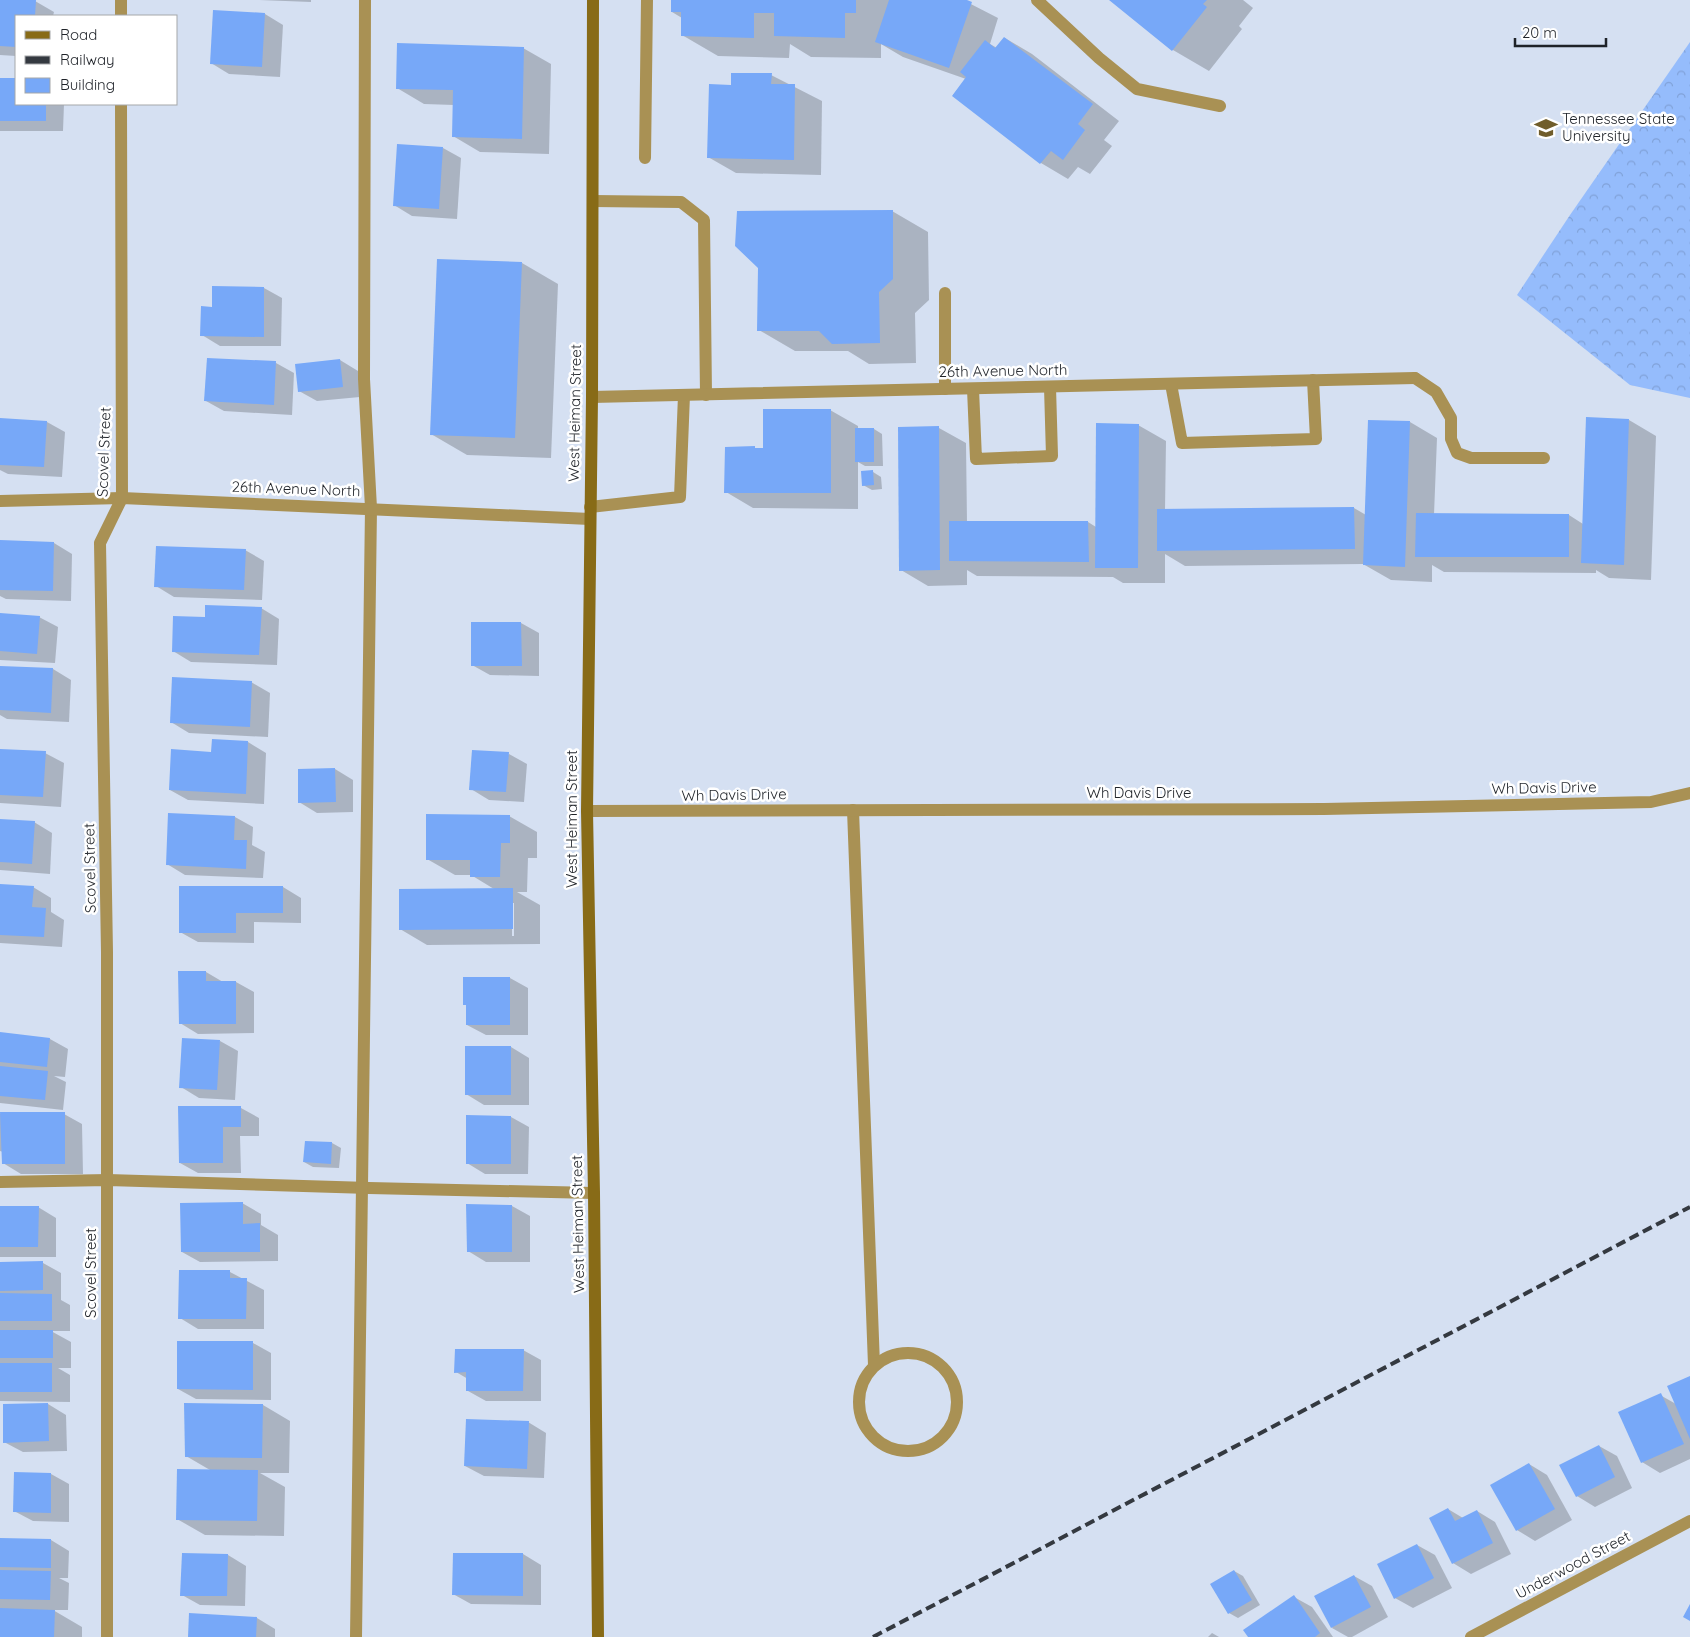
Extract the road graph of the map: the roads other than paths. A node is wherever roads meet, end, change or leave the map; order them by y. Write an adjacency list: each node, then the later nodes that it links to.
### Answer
1 (121, 0): 6 (street)
2 (365, 0): 23 (street)
3 (593, 0): 10 (street, West Heiman Street)
4 (647, 0): 9 (street)
5 (1037, 0): 8 (street)
6 (121, 15)
7 (122, 105): 21 (street, Scovel Street)
8 (1220, 106)
9 (645, 158)
10 (593, 201): 18 (street); 19 (street, West Heiman Street)
11 (945, 293): 16 (street)
12 (1313, 380): 13 (street, 26th Avenue North); 13 (street); 20 (street, 26th Avenue North)
13 (1171, 384): 14 (street, 26th Avenue North)
14 (1050, 387): 15 (street, 26th Avenue North); 15 (street)
15 (973, 388): 16 (street, 26th Avenue North)
16 (945, 389): 18 (street, 26th Avenue North)
17 (684, 395): 18 (street, 26th Avenue North); 19 (street, 26th Avenue North); 24 (street, 26th Avenue North)
18 (706, 395)
19 (592, 397): 24 (street, West Heiman Street)
20 (1544, 458)
21 (122, 498): 22 (street, 26th Avenue North); 23 (street, 26th Avenue North); 28 (street, Scovel Street)
22 (0, 501)
23 (371, 508): 24 (street, 26th Avenue North); 30 (street)
24 (590, 513): 27 (street, West Heiman Street)
25 (1690, 793): 26 (street, Wh Davis Drive)
26 (853, 810): 27 (street, Wh Davis Drive); 32 (street)
27 (587, 811): 31 (street, West Heiman Street)
28 (108, 1180): 29 (street); 30 (street); 34 (street, Scovel Street)
29 (0, 1182)
30 (362, 1188): 31 (street); 35 (street)
31 (594, 1193): 36 (street, West Heiman Street)
32 (874, 1365): 32 (street)
33 (1690, 1522): 37 (street, Underwood Street)
34 (107, 1637)
35 (356, 1637)
36 (598, 1637)
37 (1471, 1637)

